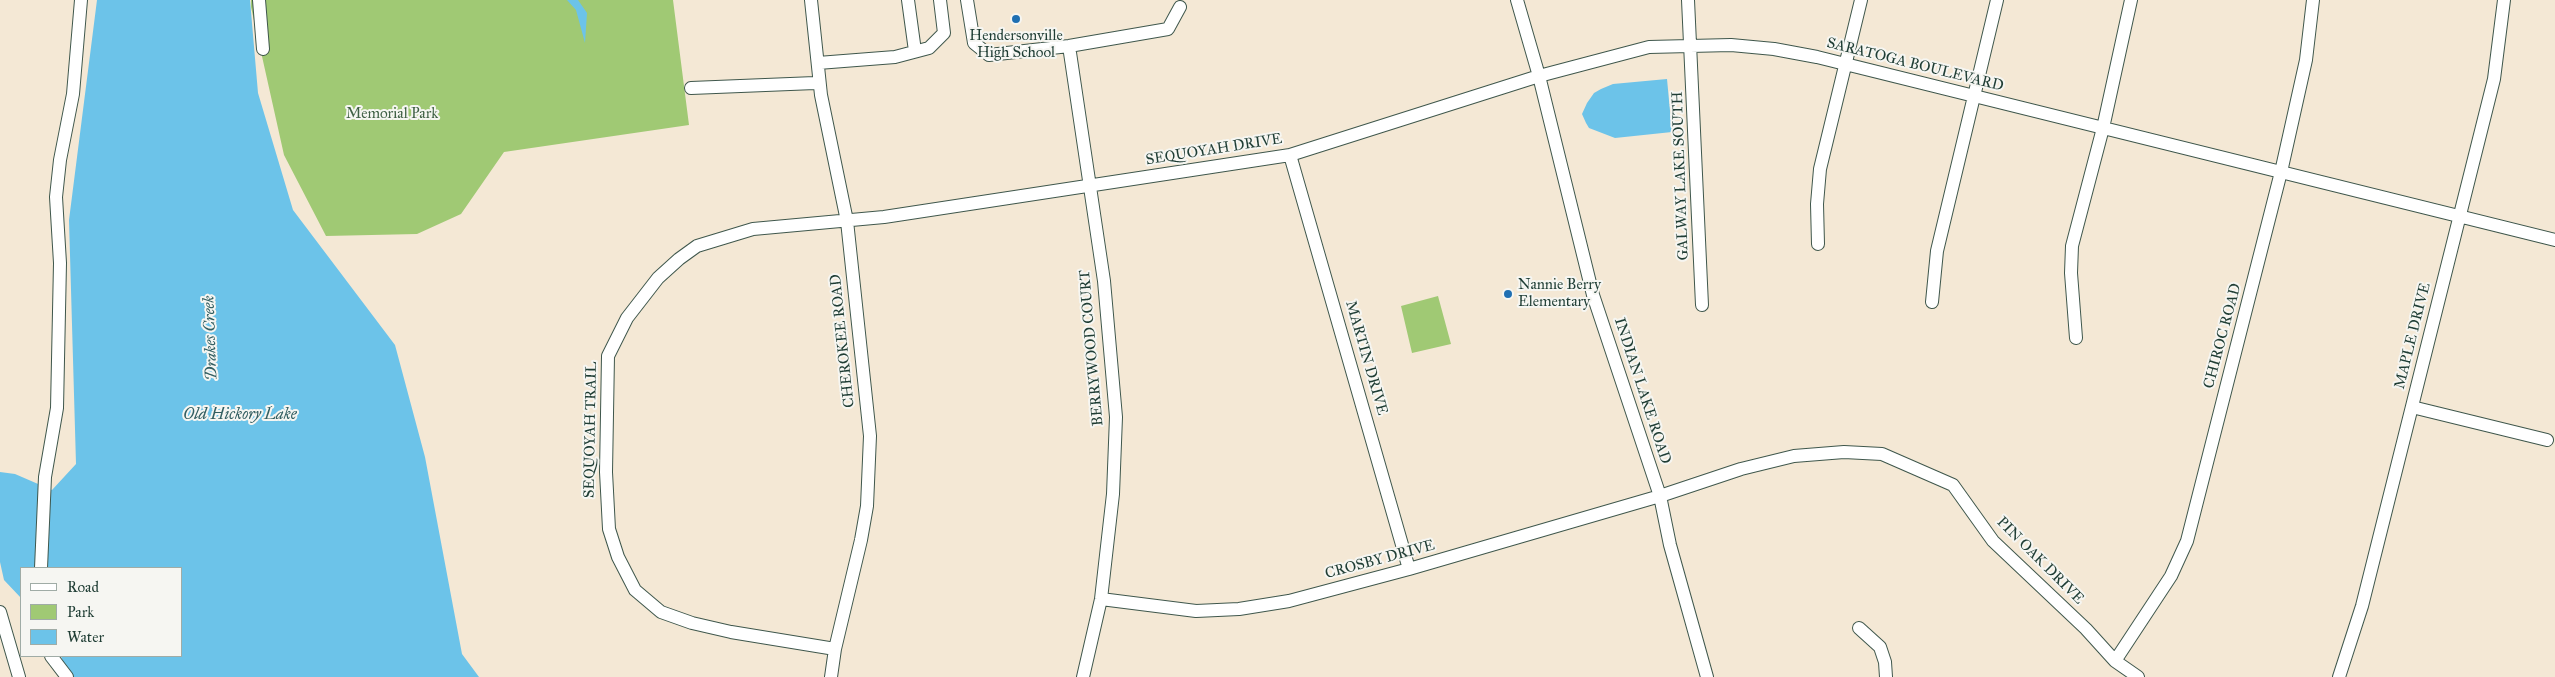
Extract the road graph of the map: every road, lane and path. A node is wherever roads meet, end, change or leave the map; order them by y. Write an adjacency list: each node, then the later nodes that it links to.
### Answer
1 (80, 0): 40 (street)
2 (258, 0): 17 (street)
3 (811, 0): 19 (street, CHEROKEE ROAD)
4 (908, 0): 18 (street)
5 (940, 0): 18 (street)
6 (967, 0): 15 (street)
7 (1517, 0): 21 (street, INDIAN LAKE ROAD)
8 (1688, 0): 16 (street, GALWAY LAKE SOUTH)
9 (1861, 0): 20 (street)
10 (1997, 0): 24 (street)
11 (2131, 0): 25 (street)
12 (2312, 0): 27 (street, CHIROC ROAD)
13 (2504, 0): 30 (street, MAPLE DRIVE)
14 (1180, 7): 15 (street)
15 (1068, 46): 28 (street, BERRYWOOD COURT)
16 (1692, 46): 20 (street, SARATOGA BOULEVARD); 21 (street, SARATOGA BOULEVARD); 35 (street, GALWAY LAKE SOUTH)
17 (264, 49)
18 (915, 52): 19 (street)
19 (818, 63): 31 (street, CHEROKEE ROAD)
20 (1845, 64): 24 (street, SARATOGA BOULEVARD); 33 (street)
21 (1538, 76): 26 (street, SEQUOYAH DRIVE); 39 (street, INDIAN LAKE ROAD)
22 (814, 84): 23 (street)
23 (691, 88)
24 (1973, 96): 25 (street, SARATOGA BOULEVARD); 34 (street)
25 (2103, 128): 27 (street, SARATOGA BOULEVARD); 36 (street)
26 (1290, 155): 28 (street, SEQUOYAH DRIVE); 41 (street, MARTIN DRIVE)
27 (2281, 172): 30 (street, SARATOGA BOULEVARD); 47 (street, CHIROC ROAD)
28 (1089, 185): 29 (street, SEQUOYAH DRIVE); 42 (street, BERRYWOOD COURT)
29 (884, 216): 31 (street, SEQUOYAH TRAIL)
30 (2459, 218): 32 (street, SARATOGA BOULEVARD); 37 (street, MAPLE DRIVE)
31 (847, 221): 45 (street, CHEROKEE ROAD); 45 (street, SEQUOYAH TRAIL)
32 (2555, 240)
33 (1818, 244)
34 (1932, 302)
35 (1702, 305)
36 (2076, 338)
37 (2412, 407): 38 (street); 55 (street, MAPLE DRIVE)
38 (2547, 440)
39 (1660, 496): 41 (street, CROSBY DRIVE); 47 (street, PIN OAK DRIVE); 52 (street, INDIAN LAKE ROAD)
40 (41, 567)
41 (1410, 569): 42 (street, CROSBY DRIVE)
42 (1101, 599): 51 (street, BERRYWOOD COURT)
43 (0, 612): 48 (street)
44 (1859, 628): 53 (street)
45 (835, 648): 50 (street, CHEROKEE ROAD)
46 (52, 657): 49 (street)
47 (2115, 661): 54 (street, PIN OAK DRIVE)
48 (19, 677)
49 (67, 677)
50 (831, 677)
51 (1083, 677)
52 (1706, 677)
53 (1886, 677)
54 (2138, 677)
55 (2339, 677)

